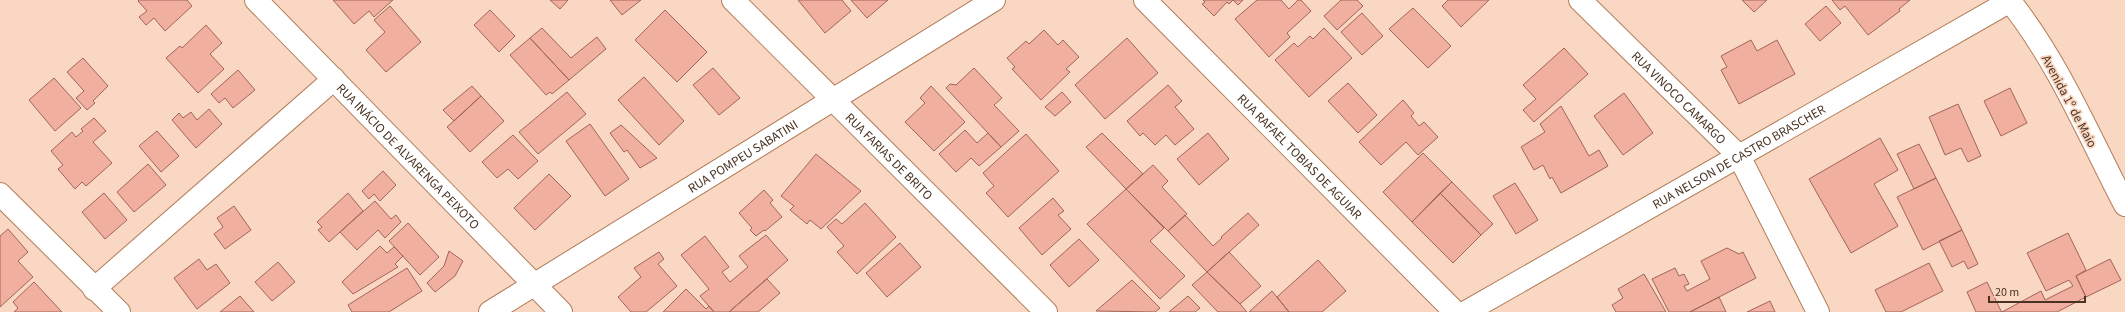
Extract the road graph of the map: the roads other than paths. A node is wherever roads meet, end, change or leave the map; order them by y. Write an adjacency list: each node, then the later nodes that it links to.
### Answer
1 (256, 0): 7 (street, RUA INÁCIO DE ALVARENGA PEIXOTO)
2 (733, 0): 8 (street, RUA FARIAS DE BRITO)
3 (994, 0): 8 (street, RUA POMPEU SABATINI)
4 (1145, 0): 18 (street, RUA RAFAEL TOBIAS DE AGUIAR)
5 (1580, 0): 9 (street, RUA VINOCO CAMARGO)
6 (2010, 0): 9 (street, RUA NELSON DE CASTRO BRASCHER); 11 (street, Avenida 1º de Maio)
7 (334, 79): 12 (street, RUA INÁCIO DE ALVARENGA PEIXOTO); 13 (street)
8 (833, 100): 12 (street, RUA POMPEU SABATINI); 17 (street, RUA FARIAS DE BRITO)
9 (1739, 156): 19 (street, RUA NELSON DE CASTRO BRASCHER); 20 (street, RUA VINOCO CAMARGO)
10 (0, 194): 13 (street)
11 (2125, 205)
12 (534, 285): 15 (street, RUA POMPEU SABATINI); 16 (street, RUA INÁCIO DE ALVARENGA PEIXOTO)
13 (94, 289): 14 (street)
14 (119, 312)
15 (490, 312)
16 (561, 312)
17 (1046, 312)
18 (1455, 312)
19 (1466, 312)
20 (1818, 312)

